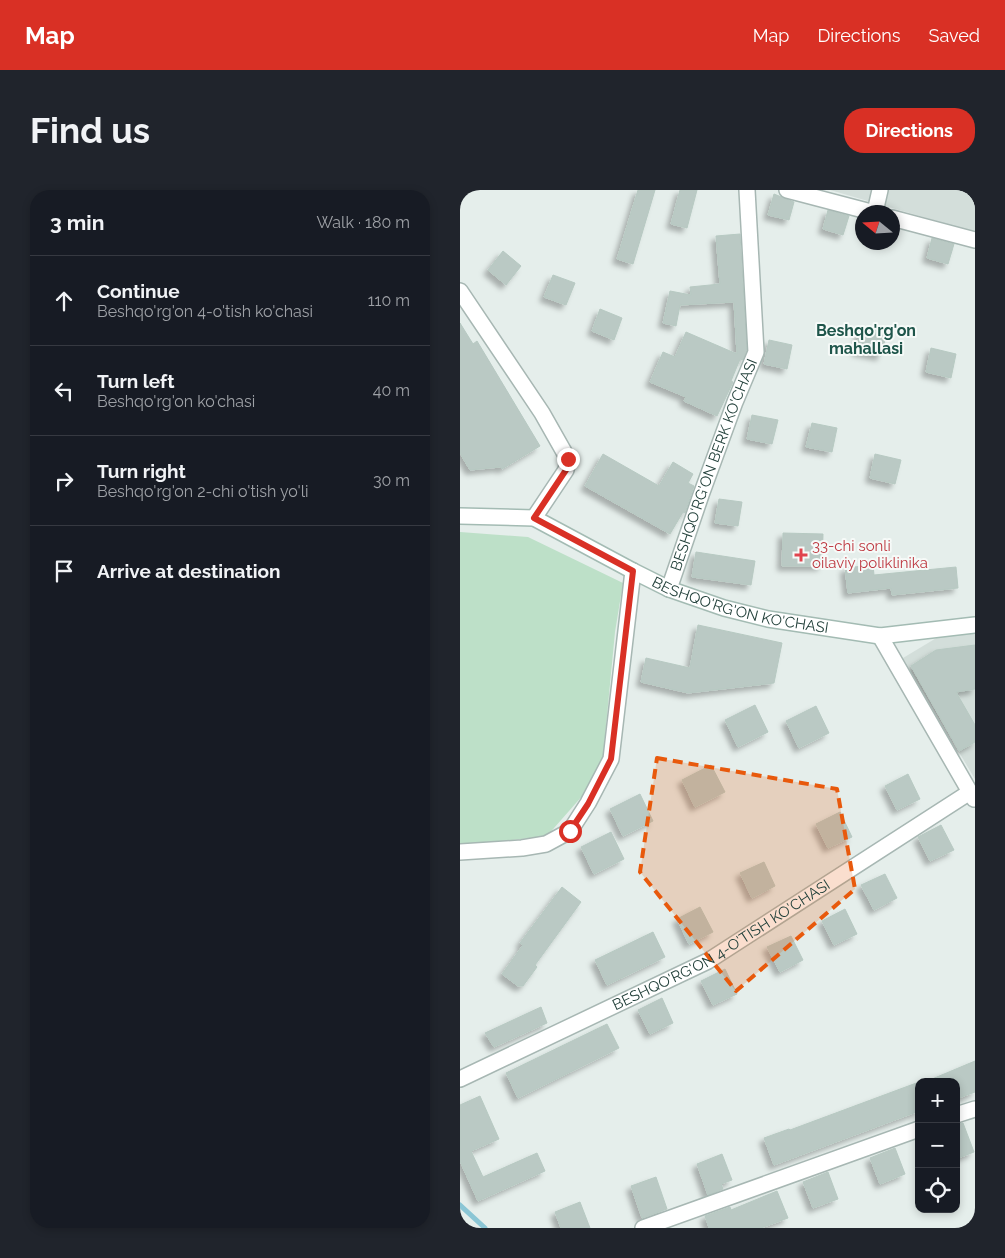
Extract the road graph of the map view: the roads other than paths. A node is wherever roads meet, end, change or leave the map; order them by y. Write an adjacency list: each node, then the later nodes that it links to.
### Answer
1 (747, 190): 12 (street, BESHQO'RG'ON BERK KO'CHASI)
2 (787, 190): 5 (street)
3 (880, 190): 4 (street)
4 (877, 205)
5 (855, 208)
6 (900, 220): 7 (street)
7 (975, 240)
8 (460, 291): 10 (street)
9 (460, 516): 10 (street, BESHQO'RG'ON KO'CHASI)
10 (534, 518): 11 (street, BESHQO'RG'ON KO'CHASI)
11 (633, 571): 12 (street, BESHQO'RG'ON KO'CHASI); 16 (street)
12 (669, 589): 14 (street, BESHQO'RG'ON KO'CHASI)
13 (975, 624): 14 (street, BESHQO'RG'ON KO'CHASI)
14 (880, 636): 15 (street, BESHQO'RG'ON 4-O'TISH KO'CHASI)
15 (973, 796): 17 (street, BESHQO'RG'ON 4-O'TISH KO'CHASI)
16 (460, 852)
17 (460, 1079)
18 (975, 1109): 19 (street)
19 (960, 1115)
20 (915, 1130): 21 (street)
21 (643, 1228)

